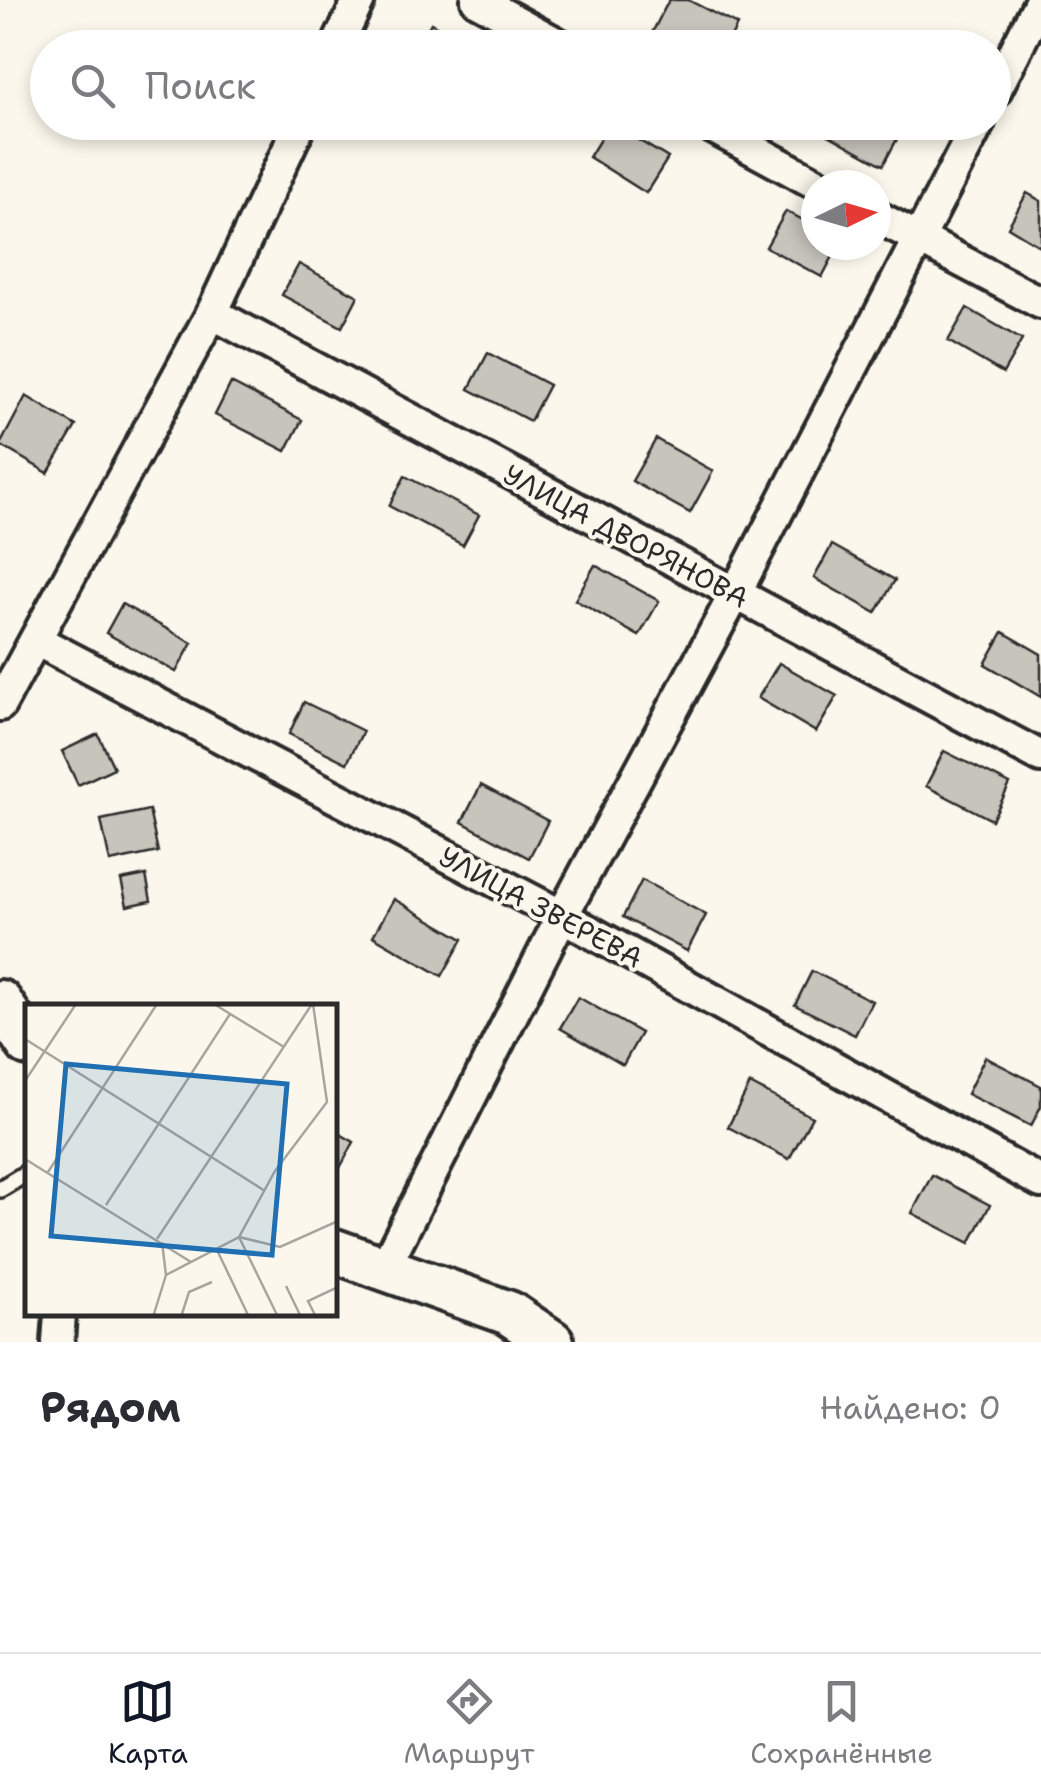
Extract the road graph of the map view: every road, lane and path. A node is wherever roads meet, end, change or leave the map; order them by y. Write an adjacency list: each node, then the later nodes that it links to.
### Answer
1 (359, 0): 4 (street)
2 (477, 0): 5 (street)
3 (1041, 0): 6 (street)
4 (345, 30)
5 (531, 30)
6 (1011, 59)
7 (293, 140): 14 (street)
8 (737, 140): 10 (street)
9 (969, 140): 12 (street)
10 (801, 175)
11 (891, 224): 12 (street)
12 (920, 239): 13 (street); 15 (street)
13 (1041, 303)
14 (212, 314): 15 (street, УЛИЦА ДВОРЯНОВА); 16 (street)
15 (735, 594): 19 (street, УЛИЦА ДВОРЯНОВА); 20 (street)
16 (36, 640): 17 (street); 20 (street, УЛИЦА ЗВЕРЕВА)
17 (9, 675): 18 (street)
18 (0, 705)
19 (1041, 757)
20 (562, 916): 24 (street, УЛИЦА ЗВЕРЕВА); 27 (street)
21 (1, 1005): 22 (street)
22 (25, 1040)
23 (25, 1174): 25 (lane)
24 (1041, 1182)
25 (0, 1189)
26 (338, 1252): 27 (street)
27 (384, 1268): 30 (street)
28 (60, 1317): 29 (street)
29 (58, 1342)
30 (552, 1342)

